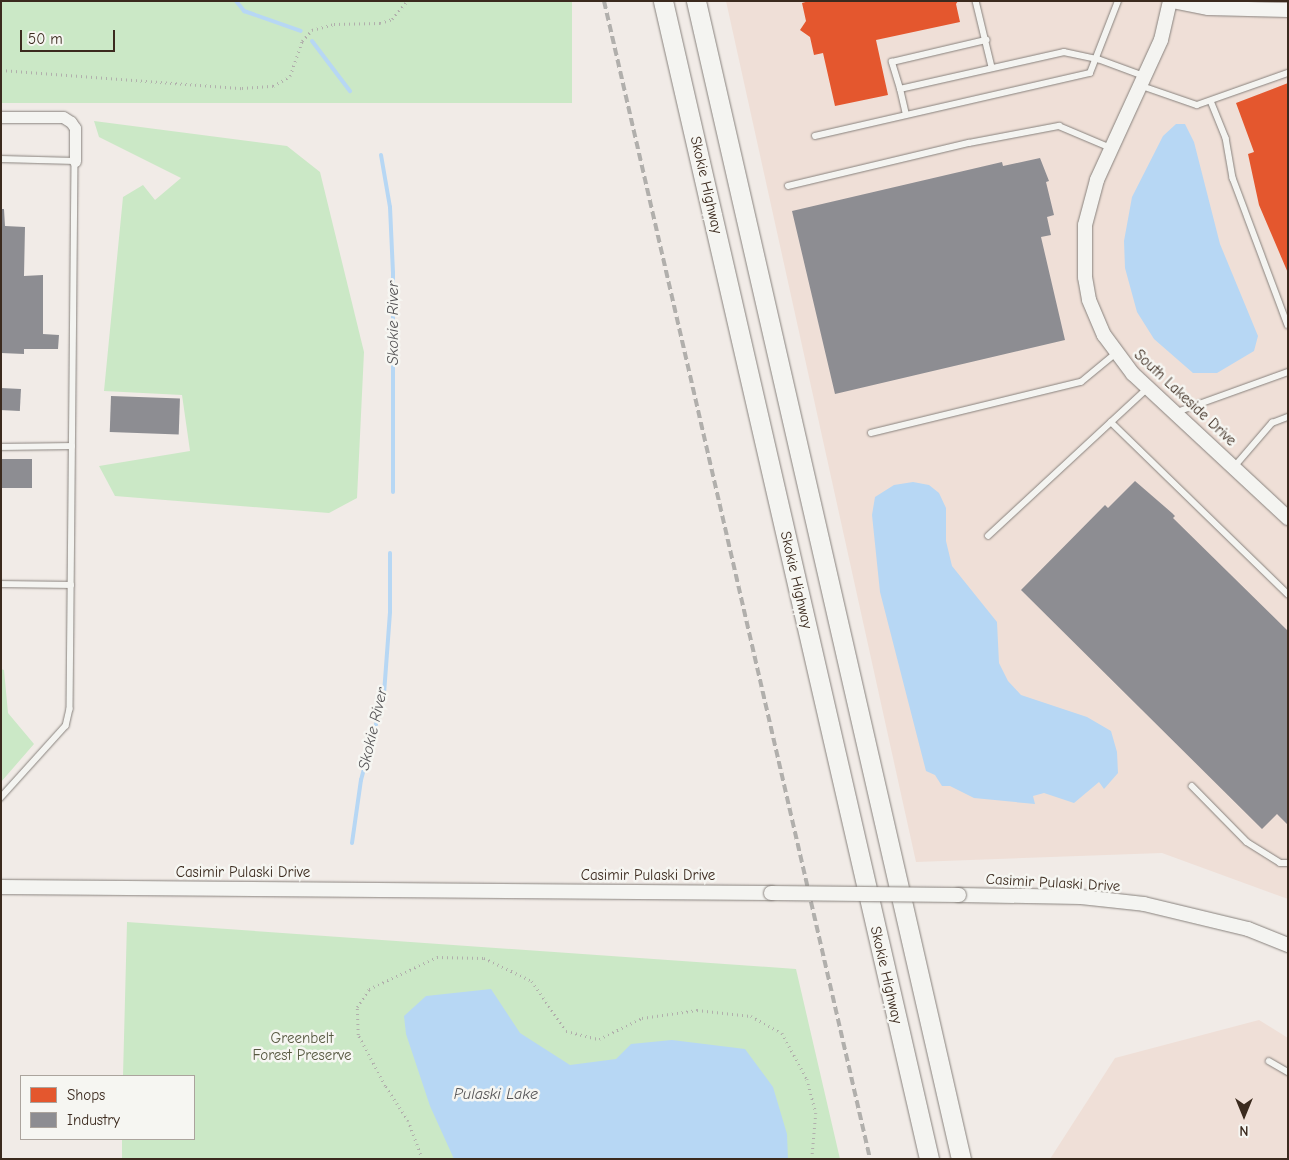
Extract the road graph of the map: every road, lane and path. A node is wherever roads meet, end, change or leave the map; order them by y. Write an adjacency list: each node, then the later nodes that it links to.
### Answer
1 (407, 1): 11 (path)
2 (663, 1): 48 (highway, Skokie Highway)
3 (696, 1): 49 (highway, Skokie Highway)
4 (976, 1): 8 (lane)
5 (1118, 1): 9 (lane)
6 (1171, 1): 7 (street); 13 (street, South Lakeside Drive)
7 (1279, 8)
8 (986, 40): 10 (lane); 14 (lane)
9 (1098, 59): 10 (lane); 13 (lane); 16 (lane)
10 (992, 67): 14 (lane)
11 (1, 70)
12 (1288, 73): 15 (lane)
13 (1144, 81): 15 (lane); 19 (street, South Lakeside Drive)
14 (900, 90): 16 (lane)
15 (1211, 101): 23 (lane)
16 (906, 115): 18 (lane)
17 (1, 117): 21 (street)
18 (815, 136)
19 (1111, 148): 22 (lane); 24 (street, South Lakeside Drive)
20 (1, 159): 21 (lane)
21 (75, 160): 31 (lane)
22 (788, 186)
23 (1288, 324)
24 (1115, 354): 26 (street, South Lakeside Drive); 30 (lane)
25 (1288, 372): 27 (lane)
26 (1149, 386): 27 (street, South Lakeside Drive); 29 (lane)
27 (1177, 412): 33 (street, South Lakeside Drive)
28 (1288, 417): 33 (lane)
29 (1111, 422): 35 (lane); 38 (lane)
30 (871, 433)
31 (72, 446): 32 (lane); 37 (lane)
32 (1, 447)
33 (1235, 466): 34 (street, South Lakeside Drive)
34 (1288, 518)
35 (988, 536)
36 (1, 584): 37 (lane)
37 (70, 585): 40 (lane)
38 (1288, 594)
39 (1192, 786): 41 (lane)
40 (1, 798)
41 (1288, 863)
42 (1, 887): 43 (street, Casimir Pulaski Drive, bridge)
43 (1288, 945)
44 (1269, 1061): 45 (lane)
45 (1288, 1072)
46 (422, 1159): 47 (path)
47 (812, 1159)
48 (929, 1159)
49 (961, 1159)

